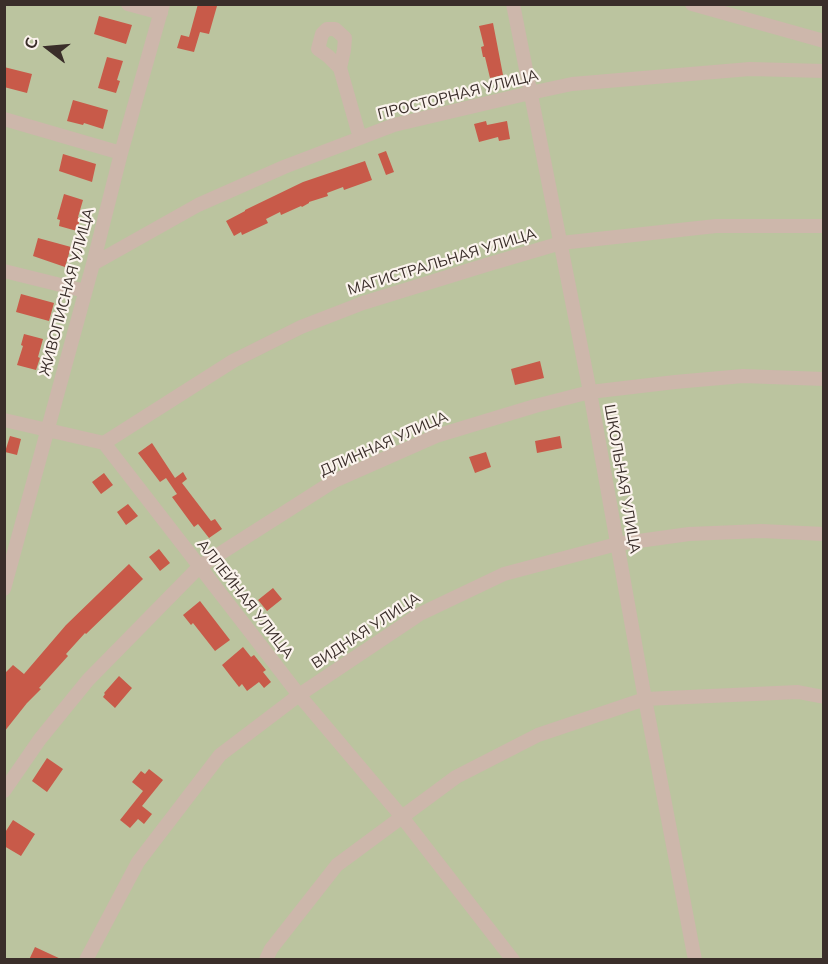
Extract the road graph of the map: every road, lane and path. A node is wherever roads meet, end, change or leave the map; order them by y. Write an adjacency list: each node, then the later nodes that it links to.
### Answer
1 (128, 4): 4 (street)
2 (513, 4): 8 (street, ШКОЛЬНАЯ УЛИЦА)
3 (692, 4): 5 (street)
4 (162, 9): 11 (street, ЖИВОПИСНАЯ УЛИЦА)
5 (824, 41)
6 (340, 68): 10 (street)
7 (824, 71): 8 (street, ПРОСТОРНАЯ УЛИЦА)
8 (531, 93): 10 (street, ПРОСТОРНАЯ УЛИЦА); 13 (street, ШКОЛЬНАЯ УЛИЦА)
9 (4, 120): 11 (street)
10 (360, 138): 14 (street, ПРОСТОРНАЯ УЛИЦА)
11 (121, 153): 14 (street, ЖИВОПИСНАЯ УЛИЦА)
12 (824, 226): 13 (street, МАГИСТРАЛЬНАЯ УЛИЦА)
13 (561, 243): 18 (street, ШКОЛЬНАЯ УЛИЦА); 21 (street, МАГИСТРАЛЬНАЯ УЛИЦА)
14 (93, 264): 16 (street, ЖИВОПИСНАЯ УЛИЦА)
15 (4, 271): 16 (street)
16 (85, 291): 20 (street, ЖИВОПИСНАЯ УЛИЦА)
17 (824, 379): 18 (street, ДЛИННАЯ УЛИЦА)
18 (591, 392): 23 (street, ШКОЛЬНАЯ УЛИЦА); 24 (street, ДЛИННАЯ УЛИЦА)
19 (4, 420): 20 (street)
20 (47, 430): 21 (street); 25 (street, ЖИВОПИСНАЯ УЛИЦА)
21 (104, 443): 24 (street, АЛЛЕЙНАЯ УЛИЦА)
22 (824, 534): 23 (street, ВИДНАЯ УЛИЦА)
23 (617, 544): 27 (street, ВИДНАЯ УЛИЦА); 29 (street, ШКОЛЬНАЯ УЛИЦА)
24 (199, 567): 27 (street, АЛЛЕЙНАЯ УЛИЦА); 30 (street, ДЛИННАЯ УЛИЦА)
25 (7, 569): 26 (street, ЖИВОПИСНАЯ УЛИЦА)
26 (4, 589)
27 (299, 695): 31 (street, АЛЛЕЙНАЯ УЛИЦА); 32 (street, ВИДНАЯ УЛИЦА)
28 (824, 697): 29 (street)
29 (645, 699): 31 (street); 35 (street, ШКОЛЬНАЯ УЛИЦА)
30 (4, 790)
31 (402, 817): 33 (street); 34 (street, АЛЛЕЙНАЯ УЛИЦА)
32 (86, 960)
33 (266, 960)
34 (513, 960)
35 (695, 960)

